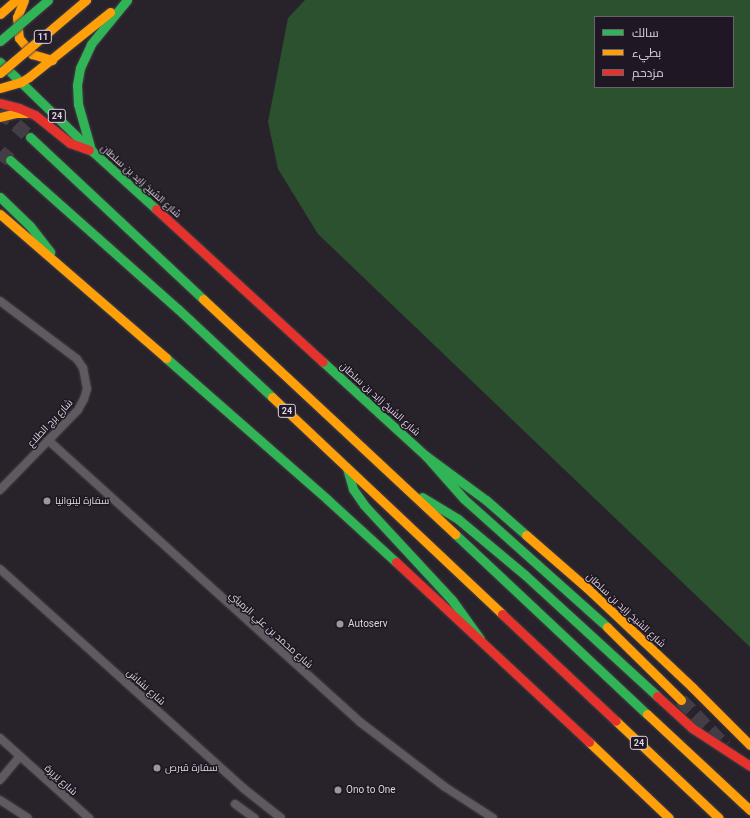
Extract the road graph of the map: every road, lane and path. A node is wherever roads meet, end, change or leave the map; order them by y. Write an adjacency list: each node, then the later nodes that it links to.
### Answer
1 (5, 0): 7 (main road)
2 (16, 0): 8 (main road)
3 (24, 0): 10 (main road)
4 (48, 0): 9 (main road, 11, bridge)
5 (86, 0): 12 (main road, 11, bridge)
6 (126, 0): 10 (main road); 19 (main road)
7 (0, 2)
8 (0, 14)
9 (0, 41)
10 (52, 60): 13 (main road)
11 (0, 62): 13 (main road, شارع الشيخ زايد بن سلطان / 24)
12 (0, 73)
13 (21, 82): 14 (main road); 19 (main road, شارع الشيخ زايد بن سلطان / 24)
14 (0, 88)
15 (0, 103): 16 (main road)
16 (35, 115): 17 (main road); 19 (main road)
17 (0, 117)
18 (30, 137): 29 (main road, 24)
19 (92, 151): 26 (main road, شارع الشيخ زايد بن سلطان / 24)
20 (10, 160): 27 (main road, 24)
21 (0, 197): 23 (main road)
22 (0, 214): 23 (main road)
23 (54, 262): 31 (main road)
24 (0, 301): 25 (street, شارع برج الطلاع)
25 (48, 440): 28 (street, شارع برج الطلاع); 45 (street, شارع محمد بن علي الرميثي)
26 (426, 456): 32 (main road, 24); 34 (main road, شارع الشيخ زايد بن سلطان)
27 (347, 468): 31 (main road); 47 (main road, 24)
28 (0, 490)
29 (412, 493): 36 (main road); 40 (main road, 24)
30 (0, 569): 44 (street, شارع نشاش)
31 (480, 639): 46 (main road)
32 (681, 700)
33 (0, 738): 35 (street, شارع يَريِرة)
34 (750, 746)
35 (20, 756): 37 (street); 42 (street, شارع يَريِرة)
36 (750, 766)
37 (0, 780)
38 (0, 800): 41 (street)
39 (235, 804): 43 (street)
40 (750, 810)
41 (28, 818)
42 (89, 818)
43 (254, 818)
44 (281, 818)
45 (493, 818)
46 (669, 818)
47 (719, 818)

